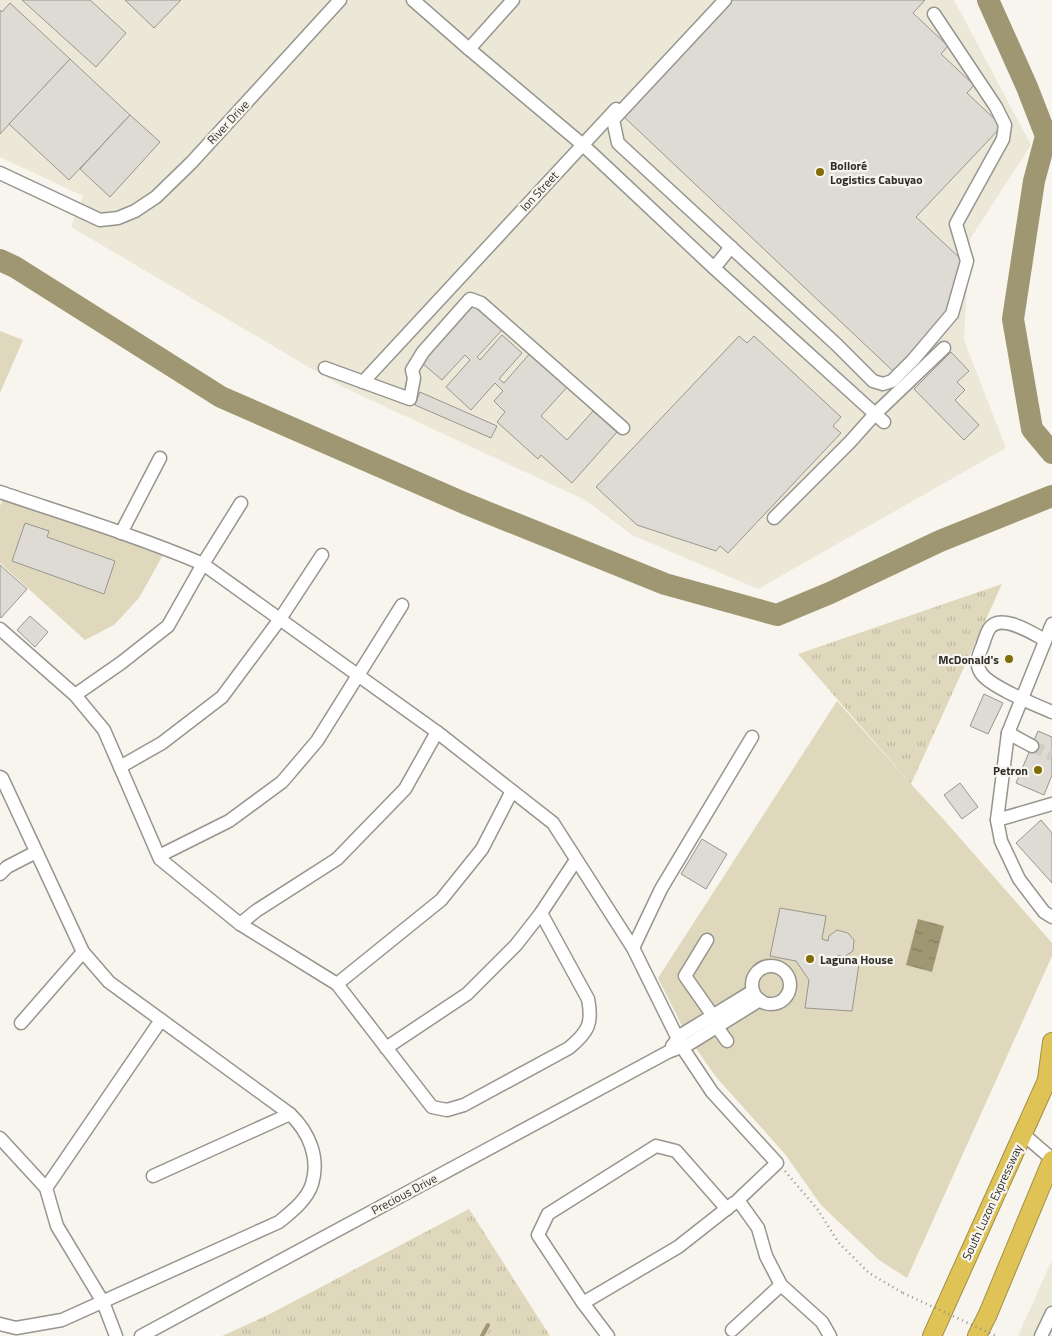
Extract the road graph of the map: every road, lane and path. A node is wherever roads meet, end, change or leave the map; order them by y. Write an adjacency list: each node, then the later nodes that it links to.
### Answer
1 (340, 0): 9 (street, River Drive)
2 (414, 0): 7 (street)
3 (513, 0): 7 (street)
4 (715, 0): 8 (street, Ion Street)
5 (725, 0): 10 (street)
6 (934, 14): 10 (street)
7 (469, 49): 8 (street)
8 (583, 144): 11 (street); 14 (street, Ion Street)
9 (0, 173)
10 (731, 247): 11 (street)
11 (714, 268): 15 (street)
12 (944, 348): 15 (street)
13 (325, 368): 14 (street)
14 (363, 382): 16 (street)
15 (879, 418): 20 (street)
16 (623, 428)
17 (160, 458): 21 (street)
18 (0, 492): 21 (street)
19 (241, 503): 23 (street)
20 (774, 518)
21 (121, 532): 23 (street)
22 (322, 555): 25 (street)
23 (204, 564): 25 (street); 30 (street)
24 (402, 606): 29 (street)
25 (280, 619): 29 (street); 37 (street)
26 (1052, 624): 28 (street)
27 (0, 629): 30 (street)
28 (1045, 640): 31 (street); 31 (street)
29 (359, 676): 33 (street); 43 (street)
30 (74, 695): 37 (street)
31 (1022, 699): 32 (street); 34 (street)
32 (1052, 712)
33 (437, 732): 39 (street); 48 (street)
34 (1008, 733): 36 (street); 41 (street)
35 (752, 737): 50 (street)
36 (1032, 746)
37 (120, 767): 43 (street)
38 (0, 776): 42 (street)
39 (512, 791): 44 (street); 52 (street)
40 (1052, 804): 41 (street)
41 (997, 820): 47 (street)
42 (36, 852): 45 (street); 51 (street)
43 (159, 856): 48 (street)
44 (576, 860): 46 (street); 50 (street)
45 (0, 874)
46 (541, 913): 60 (street); 60 (street)
47 (1052, 917)
48 (240, 924): 52 (street)
49 (707, 940): 55 (street)
50 (633, 948): 59 (street)
51 (83, 952): 54 (street); 56 (street)
52 (337, 984): 60 (street)
53 (757, 996): 55 (street, Precious Drive)
54 (161, 1020): 62 (street); 68 (street)
55 (715, 1021): 57 (street); 59 (street, Precious Drive)
56 (21, 1023)
57 (727, 1041)
58 (1052, 1042): 61 (highway, South Luzon Expressway)
59 (680, 1043): 66 (street); 78 (street, Precious Drive)
60 (386, 1048)
61 (1049, 1075): 63 (highway, South Luzon Expressway)
62 (290, 1114): 67 (street); 72 (street)
63 (1023, 1134): 65 (street); 81 (highway, South Luzon Expressway)
64 (0, 1138): 68 (street)
65 (1052, 1160): 82 (highway)
66 (777, 1163): 69 (street); 83 (path, bridge)
67 (153, 1176)
68 (46, 1188): 72 (street)
69 (738, 1200): 70 (street); 71 (street)
70 (727, 1208): 73 (street); 73 (street)
71 (782, 1285): 76 (street); 80 (street)
72 (103, 1302): 75 (street); 77 (street)
73 (583, 1303): 79 (street)
74 (1052, 1312): 84 (street)
75 (0, 1324)
76 (732, 1330)
77 (116, 1336)
78 (141, 1336)
79 (608, 1336)
80 (830, 1336)
81 (932, 1336)
82 (977, 1336)
83 (996, 1336)
84 (1042, 1336)

